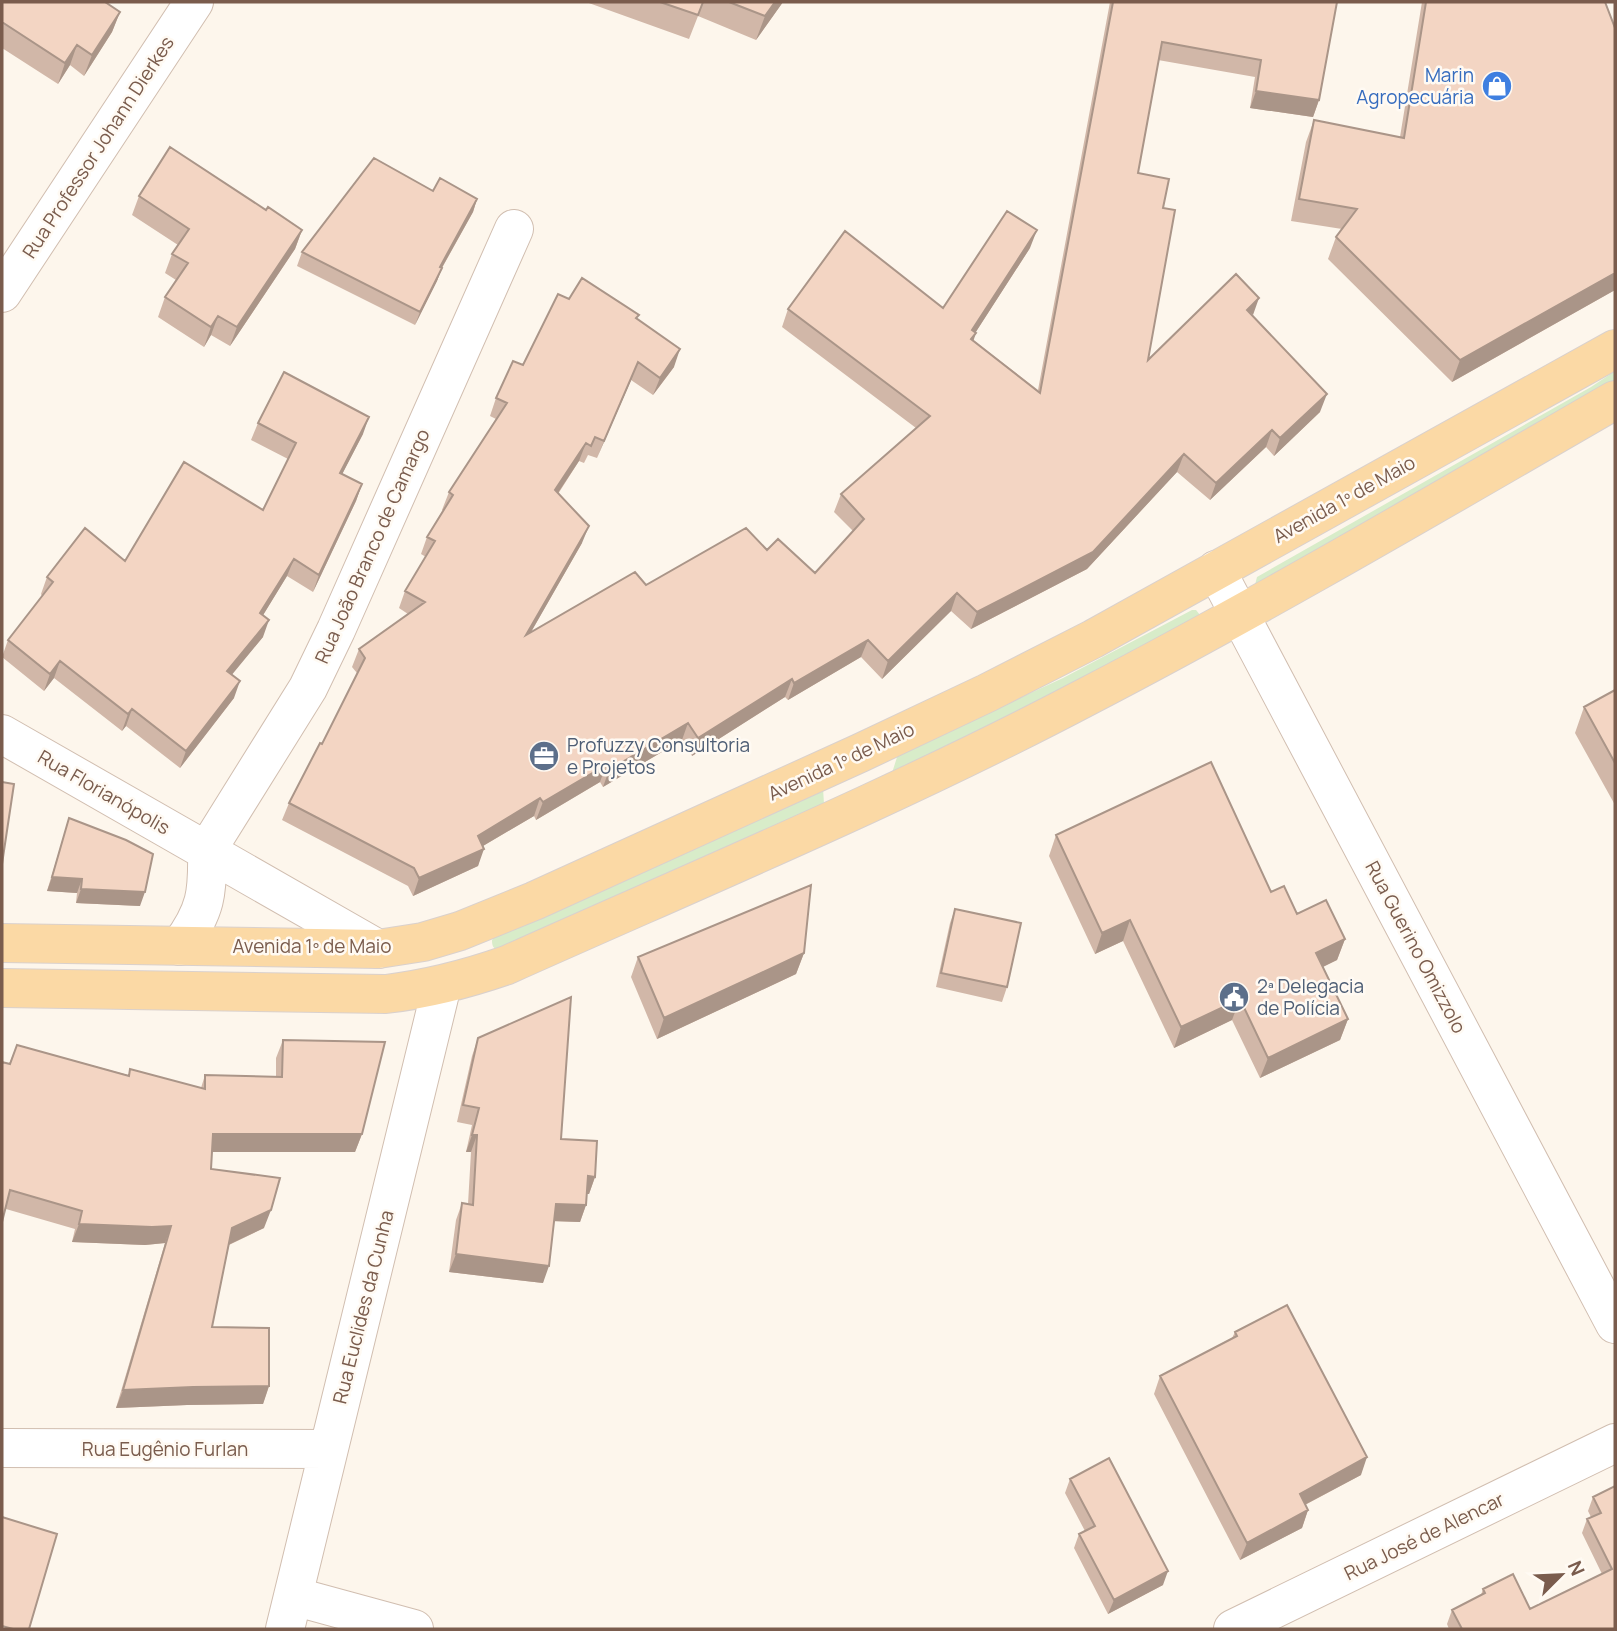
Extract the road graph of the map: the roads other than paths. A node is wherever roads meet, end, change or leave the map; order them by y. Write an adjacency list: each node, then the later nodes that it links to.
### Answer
1 (194, 2): 3 (street, Rua Professor Johann Dierkes)
2 (514, 229): 11 (street, Rua João Branco de Camargo)
3 (2, 293)
4 (1615, 348): 6 (main road, Avenida 1º de Maio)
5 (1615, 400): 7 (main road)
6 (1216, 570): 7 (street, Rua Guerino Omizzolo); 9 (main road, Avenida 1º de Maio)
7 (1240, 614): 10 (main road); 17 (street, Rua Guerino Omizzolo)
8 (2, 734): 11 (street, Rua Florianópolis)
9 (860, 753): 10 (main road); 14 (main road, Avenida 1º de Maio)
10 (879, 799): 15 (main road)
11 (207, 850): 13 (street); 14 (street, Rua Florianópolis)
12 (2, 943): 13 (main road, Avenida 1º de Maio)
13 (180, 946): 14 (main road, Avenida 1º de Maio)
14 (378, 948): 15 (main road)
15 (442, 985): 16 (main road); 20 (street, Rua Euclides da Cunha)
16 (2, 988)
17 (1615, 1324)
18 (1615, 1443): 23 (street, Rua José de Alencar)
19 (2, 1448): 20 (street, Rua Eugênio Furlan)
20 (328, 1449): 21 (street, Rua Euclides da Cunha)
21 (289, 1613): 22 (street)
22 (414, 1629)
23 (1233, 1629)

